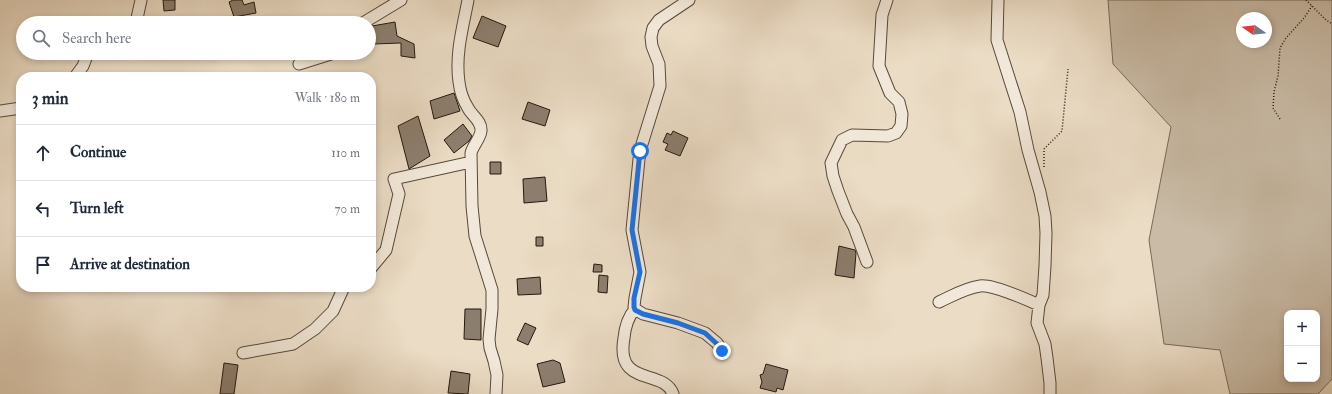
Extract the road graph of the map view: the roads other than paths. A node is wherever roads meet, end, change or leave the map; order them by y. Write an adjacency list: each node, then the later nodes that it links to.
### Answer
1 (141, 0): 7 (street)
2 (401, 0): 8 (street)
3 (468, 0): 15 (street)
4 (689, 0): 21 (street)
5 (887, 0): 17 (street)
6 (998, 0): 20 (street)
7 (138, 16)
8 (375, 16)
9 (85, 60): 12 (street)
10 (311, 60): 11 (street)
11 (298, 64)
12 (79, 72)
13 (16, 109): 14 (street)
14 (0, 111)
15 (471, 162): 16 (street); 24 (street)
16 (376, 262)
17 (866, 262)
18 (342, 292): 23 (street)
19 (939, 302): 20 (street)
20 (1039, 305): 26 (street)
21 (635, 310): 22 (street); 25 (street)
22 (722, 351)
23 (243, 353)
24 (496, 394)
25 (673, 394)
26 (1050, 394)

